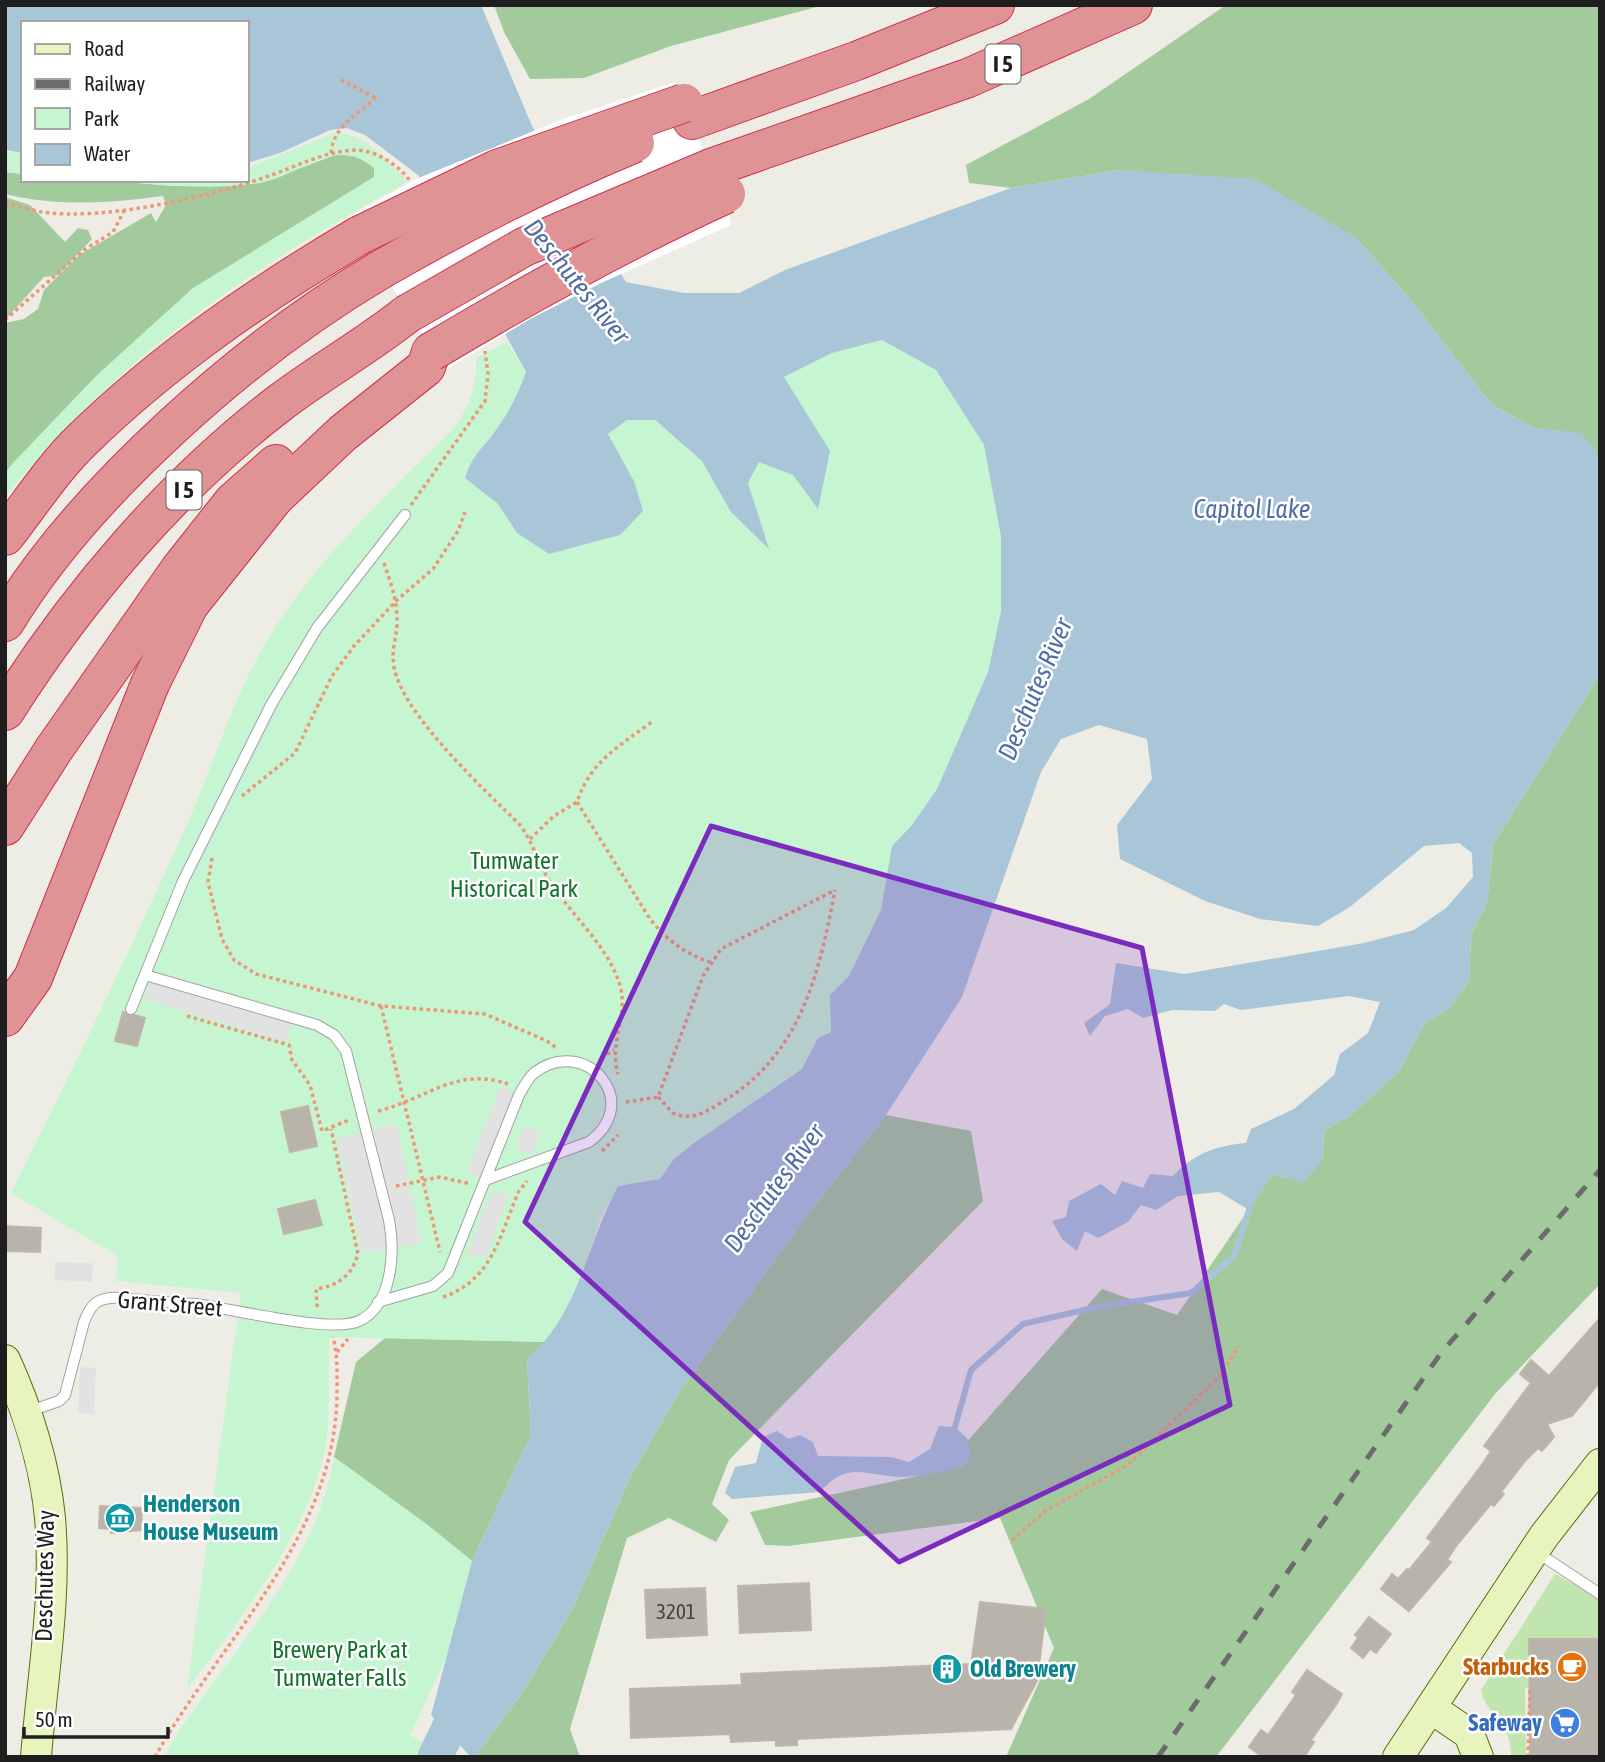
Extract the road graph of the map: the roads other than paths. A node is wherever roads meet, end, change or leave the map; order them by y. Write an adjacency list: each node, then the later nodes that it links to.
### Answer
1 (995, 5): 3 (highway, I 5)
2 (1133, 5): 4 (highway, I 5)
3 (688, 111): 7 (highway, bridge); 8 (highway, I 5, bridge)
4 (719, 181): 5 (highway, bridge); 9 (highway, I 5, bridge)
5 (431, 352): 10 (highway); 13 (highway)
6 (405, 515): 11 (lane)
7 (5, 536)
8 (5, 622)
9 (5, 711)
10 (5, 826)
11 (145, 975): 12 (lane); 15 (lane)
12 (131, 1009)
13 (5, 1017)
14 (488, 1179): 14 (lane); 15 (lane)
15 (378, 1302): 17 (lane, Grant Street)
16 (5, 1360): 17 (main road, Deschutes Way)
17 (25, 1413): 22 (main road, Deschutes Way)
18 (1600, 1464): 19 (main road)
19 (1534, 1550): 20 (lane); 21 (main road)
20 (1600, 1594)
21 (1431, 1708): 23 (main road); 24 (main road)
22 (36, 1757)
23 (1398, 1757)
24 (1478, 1757)

